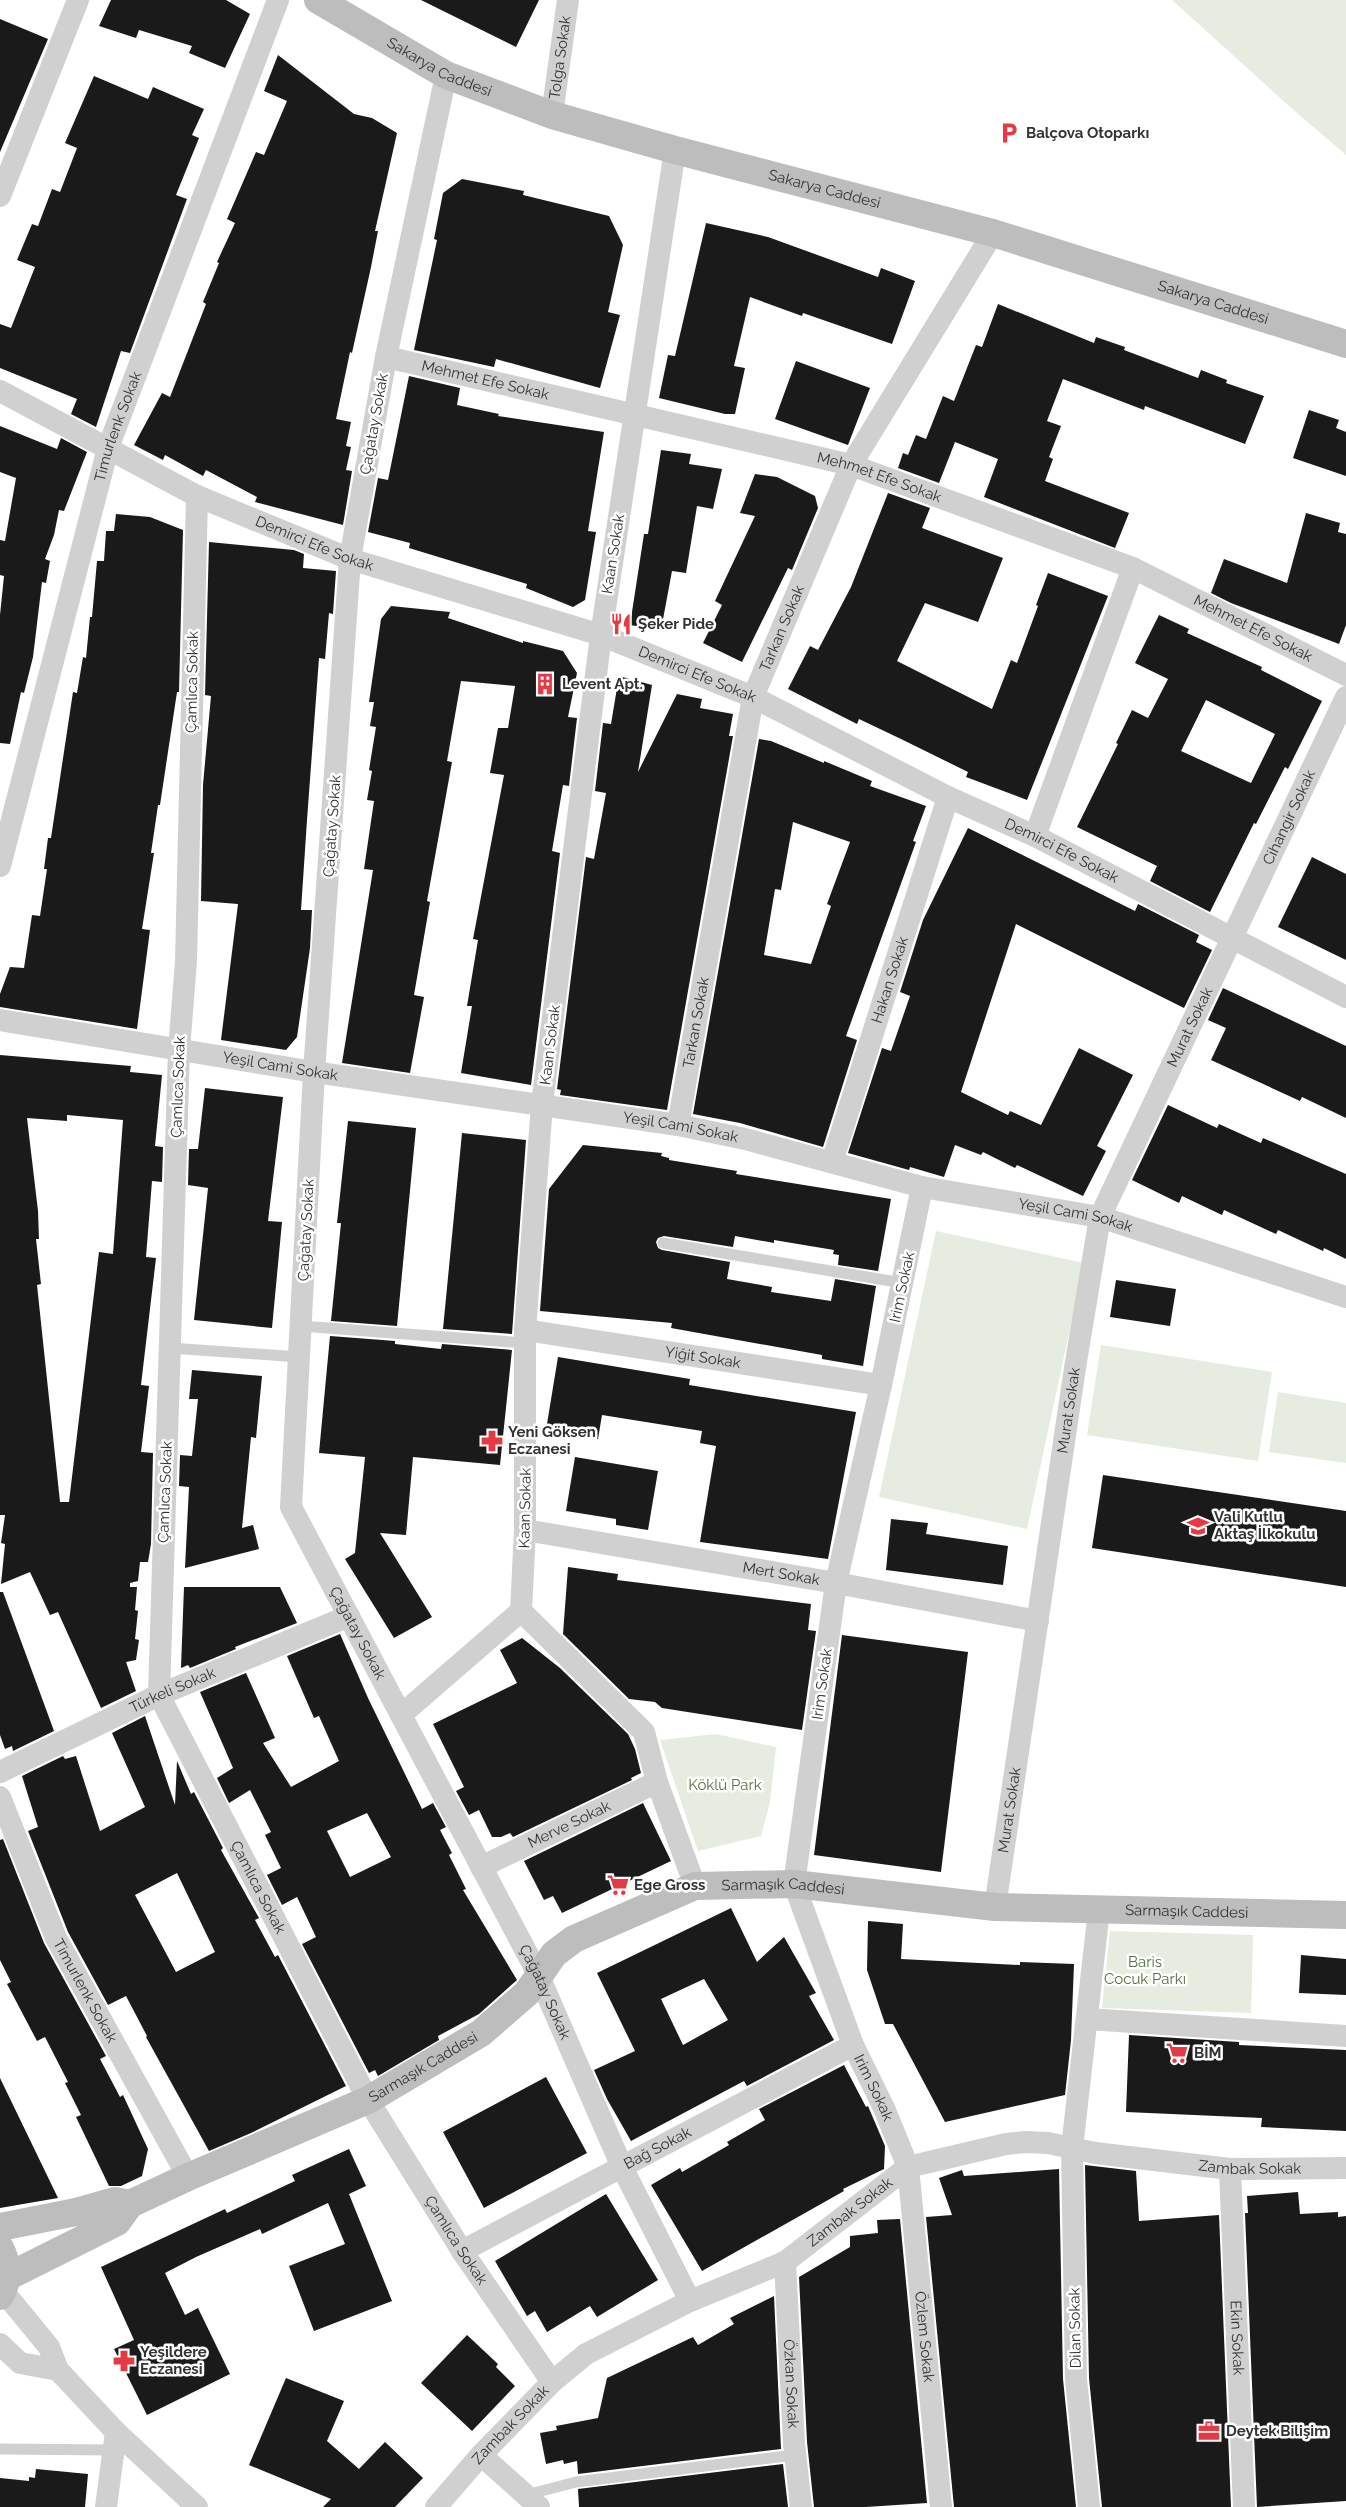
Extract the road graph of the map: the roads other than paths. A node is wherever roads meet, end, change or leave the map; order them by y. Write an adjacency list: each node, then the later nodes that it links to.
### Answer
1 (78, 0): 8 (street)
2 (278, 0): 14 (street, Timurlenk Sokak)
3 (318, 0): 5 (main road, Sakarya Caddesi)
4 (568, 0): 6 (street, Tolga Sokak)
5 (446, 75): 6 (main road, Sakarya Caddesi); 11 (street, Çağatay Sokak)
6 (552, 115): 7 (main road, Sakarya Caddesi)
7 (675, 150): 9 (main road, Sakarya Caddesi); 13 (street, Kaan Sokak)
8 (0, 196)
9 (993, 233): 10 (main road, Sakarya Caddesi); 15 (street, Tarkan Sokak)
10 (1346, 344)
11 (386, 357): 13 (street, Mehmet Efe Sokak); 17 (street, Çağatay Sokak)
12 (0, 391): 14 (street, Demirci Efe Sokak)
13 (635, 415): 15 (street, Mehmet Efe Sokak); 19 (street, Kaan Sokak)
14 (108, 448): 16 (street, Demirci Efe Sokak); 25 (street, Timurlenk Sokak)
15 (852, 466): 18 (street, Mehmet Efe Sokak); 21 (street, Tarkan Sokak)
16 (197, 496): 17 (street, Demirci Efe Sokak); 29 (street, Çamlıca Sokak)
17 (350, 559): 19 (street, Demirci Efe Sokak); 30 (street, Çağatay Sokak)
18 (1133, 568): 20 (street, Mehmet Efe Sokak); 24 (street)
19 (601, 634): 21 (street, Demirci Efe Sokak); 31 (street, Kaan Sokak)
20 (1346, 675)
21 (753, 697): 23 (street, Demirci Efe Sokak); 32 (street, Tarkan Sokak)
22 (1346, 697): 26 (street, Cihangir Sokak)
23 (948, 797): 24 (street, Demirci Efe Sokak); 33 (street, Hakan Sokak)
24 (1035, 836): 26 (street, Demirci Efe Sokak)
25 (0, 866)
26 (1231, 938): 27 (street, Demirci Efe Sokak); 35 (street, Murat Sokak)
27 (1346, 997)
28 (0, 1020): 29 (street, Yeşil Cami Sokak)
29 (179, 1050): 30 (street, Yeşil Cami Sokak); 41 (street, Çamlıca Sokak)
30 (314, 1072): 31 (street, Yeşil Cami Sokak); 39 (street, Çağatay Sokak)
31 (542, 1104): 32 (street, Yeşil Cami Sokak); 40 (street, Kaan Sokak)
32 (678, 1125): 33 (street, Yeşil Cami Sokak)
33 (832, 1162): 34 (street, Yeşil Cami Sokak)
34 (922, 1187): 35 (street, Yeşil Cami Sokak); 37 (street, Irim Sokak)
35 (1100, 1217): 38 (street, Yeşil Cami Sokak); 48 (street, Murat Sokak)
36 (663, 1244): 37 (lane)
37 (903, 1284): 43 (street, Irim Sokak)
38 (1346, 1297)
39 (301, 1326): 40 (lane); 42 (street, Çağatay Sokak)
40 (525, 1336): 43 (street, Yiğit Sokak); 44 (street, Kaan Sokak)
41 (170, 1348): 42 (lane); 49 (street, Çamlıca Sokak)
42 (299, 1357): 47 (street, Çağatay Sokak)
43 (881, 1385): 45 (street, Irim Sokak)
44 (525, 1530): 45 (street, Mert Sokak); 46 (street, Kaan Sokak)
45 (836, 1583): 48 (street, Mert Sokak); 55 (street, Irim Sokak)
46 (521, 1611): 50 (street); 52 (street)
47 (349, 1616): 49 (street, Türkeli Sokak); 50 (street, Çağatay Sokak)
48 (1038, 1621): 57 (street, Murat Sokak)
49 (159, 1695): 51 (street, Türkeli Sokak); 64 (street, Çamlıca Sokak)
50 (400, 1715): 54 (street, Çağatay Sokak)
51 (0, 1772)
52 (657, 1782): 54 (street, Merve Sokak); 56 (street)
53 (0, 1797): 70 (street, Timurlenk Sokak)
54 (481, 1867): 60 (street, Çağatay Sokak)
55 (794, 1884): 56 (main road, Sarmaşık Caddesi); 57 (main road, Sarmaşık Caddesi); 63 (street, Irim Sokak)
56 (695, 1886): 60 (main road, Sarmaşık Caddesi)
57 (995, 1907): 58 (main road, Sarmaşık Caddesi)
58 (1099, 1910): 59 (main road, Sarmaşık Caddesi); 61 (street)
59 (1346, 1915)
60 (538, 1974): 64 (main road, Sarmaşık Caddesi); 66 (street, Çağatay Sokak)
61 (1087, 2019): 62 (street); 65 (street)
62 (1346, 2036)
63 (853, 2045): 66 (street, Bağ Sokak); 67 (street, Irim Sokak)
64 (368, 2100): 70 (main road, Sarmaşık Caddesi); 74 (street, Çamlıca Sokak)
65 (1072, 2148): 67 (street, Zambak Sokak); 68 (street, Zambak Sokak); 92 (street, Dilan Sokak)
66 (622, 2167): 74 (street, Bağ Sokak); 77 (street, Çağatay Sokak)
67 (908, 2167): 75 (street, Zambak Sokak); 91 (street, Özlem Sokak)
68 (1230, 2168): 69 (street, Zambak Sokak); 93 (street, Ekin Sokak)
69 (1346, 2168)
70 (188, 2177): 71 (main road, Sarmaşık Caddesi)
71 (130, 2204): 72 (main road, Sarmaşık Caddesi); 76 (main road, Sarmaşık Caddesi)
72 (0, 2227)
73 (0, 2248): 76 (main road)
74 (462, 2251): 81 (street, Çamlıca Sokak)
75 (785, 2262): 77 (street, Zambak Sokak); 85 (street, Özkan Sokak)
76 (3, 2288): 80 (street)
77 (690, 2301): 81 (street, Zambak Sokak)
78 (0, 2344): 79 (street)
79 (10, 2365): 80 (street)
80 (58, 2370): 82 (street)
81 (552, 2382): 84 (street, Zambak Sokak)
82 (114, 2441): 83 (lane); 87 (street); 88 (street)
83 (0, 2449)
84 (482, 2455): 86 (street); 89 (street, Zambak Sokak)
85 (795, 2455): 86 (lane); 90 (street, Özkan Sokak)
86 (533, 2501)
87 (106, 2507)
88 (197, 2507)
89 (436, 2507)
90 (801, 2507)
91 (940, 2507)
92 (1089, 2507)
93 (1244, 2507)

